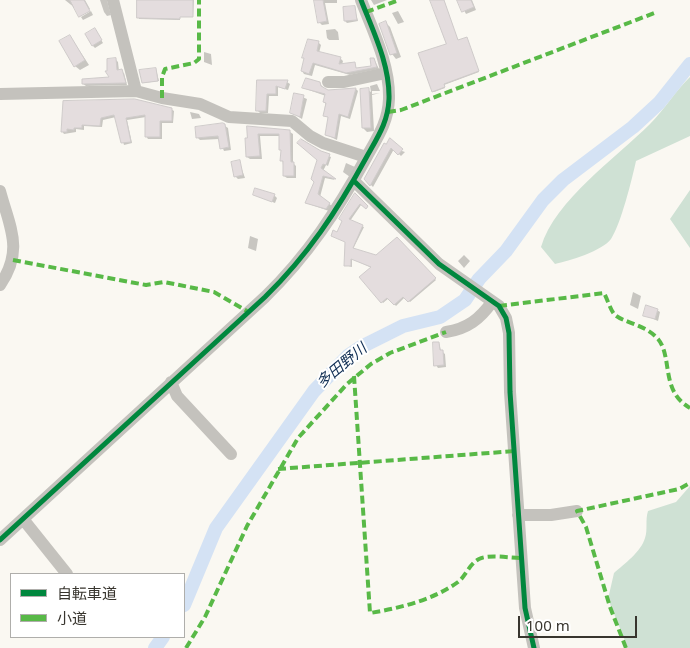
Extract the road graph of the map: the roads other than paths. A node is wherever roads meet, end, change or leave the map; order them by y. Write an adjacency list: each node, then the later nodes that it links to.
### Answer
1 (113, 0): 5 (street)
2 (361, 0): 3 (street)
3 (386, 73): 4 (street); 7 (street)
4 (328, 82)
5 (136, 91): 6 (street); 7 (street)
6 (0, 94)
7 (366, 157): 8 (street)
8 (354, 181): 11 (street); 13 (street)
9 (0, 191): 10 (street)
10 (0, 285)
11 (490, 300): 12 (street); 16 (street)
12 (446, 332)
13 (171, 382): 14 (street); 17 (street)
14 (231, 454)
15 (577, 511): 16 (street)
16 (518, 515): 20 (street)
17 (22, 519): 18 (street); 19 (street)
18 (0, 539)
19 (67, 573)
20 (534, 648)

